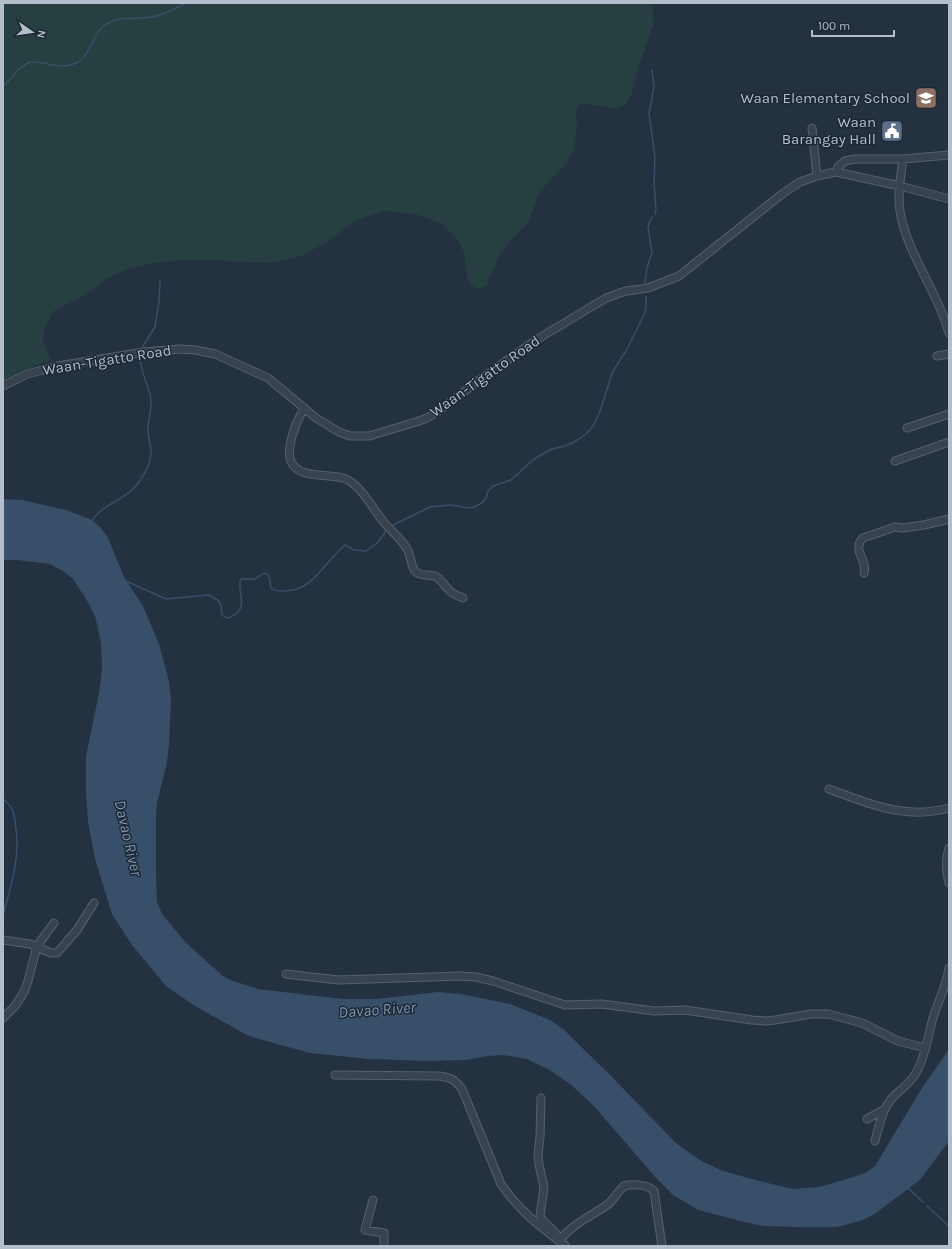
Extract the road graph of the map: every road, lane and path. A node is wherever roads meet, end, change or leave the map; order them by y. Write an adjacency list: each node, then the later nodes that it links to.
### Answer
1 (812, 128): 5 (street)
2 (949, 155): 3 (street)
3 (903, 159): 4 (street); 6 (street)
4 (836, 172): 5 (street, Waan-Tigatto Road); 6 (street, Waan-Tigatto Road)
5 (816, 176): 12 (street, Waan-Tigatto Road)
6 (900, 186): 7 (street, Waan-Tigatto Road); 8 (street)
7 (949, 199)
8 (949, 333)
9 (949, 354): 10 (street)
10 (937, 356)
11 (3, 386): 12 (street, Waan-Tigatto Road)
12 (304, 408): 19 (street)
13 (949, 414): 14 (street)
14 (907, 428)
15 (949, 442): 16 (street)
16 (895, 461)
17 (949, 519): 18 (street)
18 (864, 573)
19 (463, 598)
20 (829, 789): 21 (street)
21 (949, 808)
22 (949, 848): 23 (street)
23 (949, 883)
24 (94, 904): 27 (street)
25 (54, 923): 27 (street)
26 (3, 940): 27 (street)
27 (37, 946): 30 (street)
28 (949, 972): 31 (street)
29 (286, 974): 31 (street)
30 (3, 1018)
31 (925, 1048): 34 (street)
32 (335, 1075): 38 (street)
33 (540, 1098): 38 (street)
34 (885, 1109): 35 (street); 36 (street)
35 (867, 1119)
36 (875, 1141)
37 (373, 1200): 39 (street)
38 (559, 1241): 40 (street); 41 (street)
39 (384, 1246)
40 (566, 1246)
41 (662, 1246)

